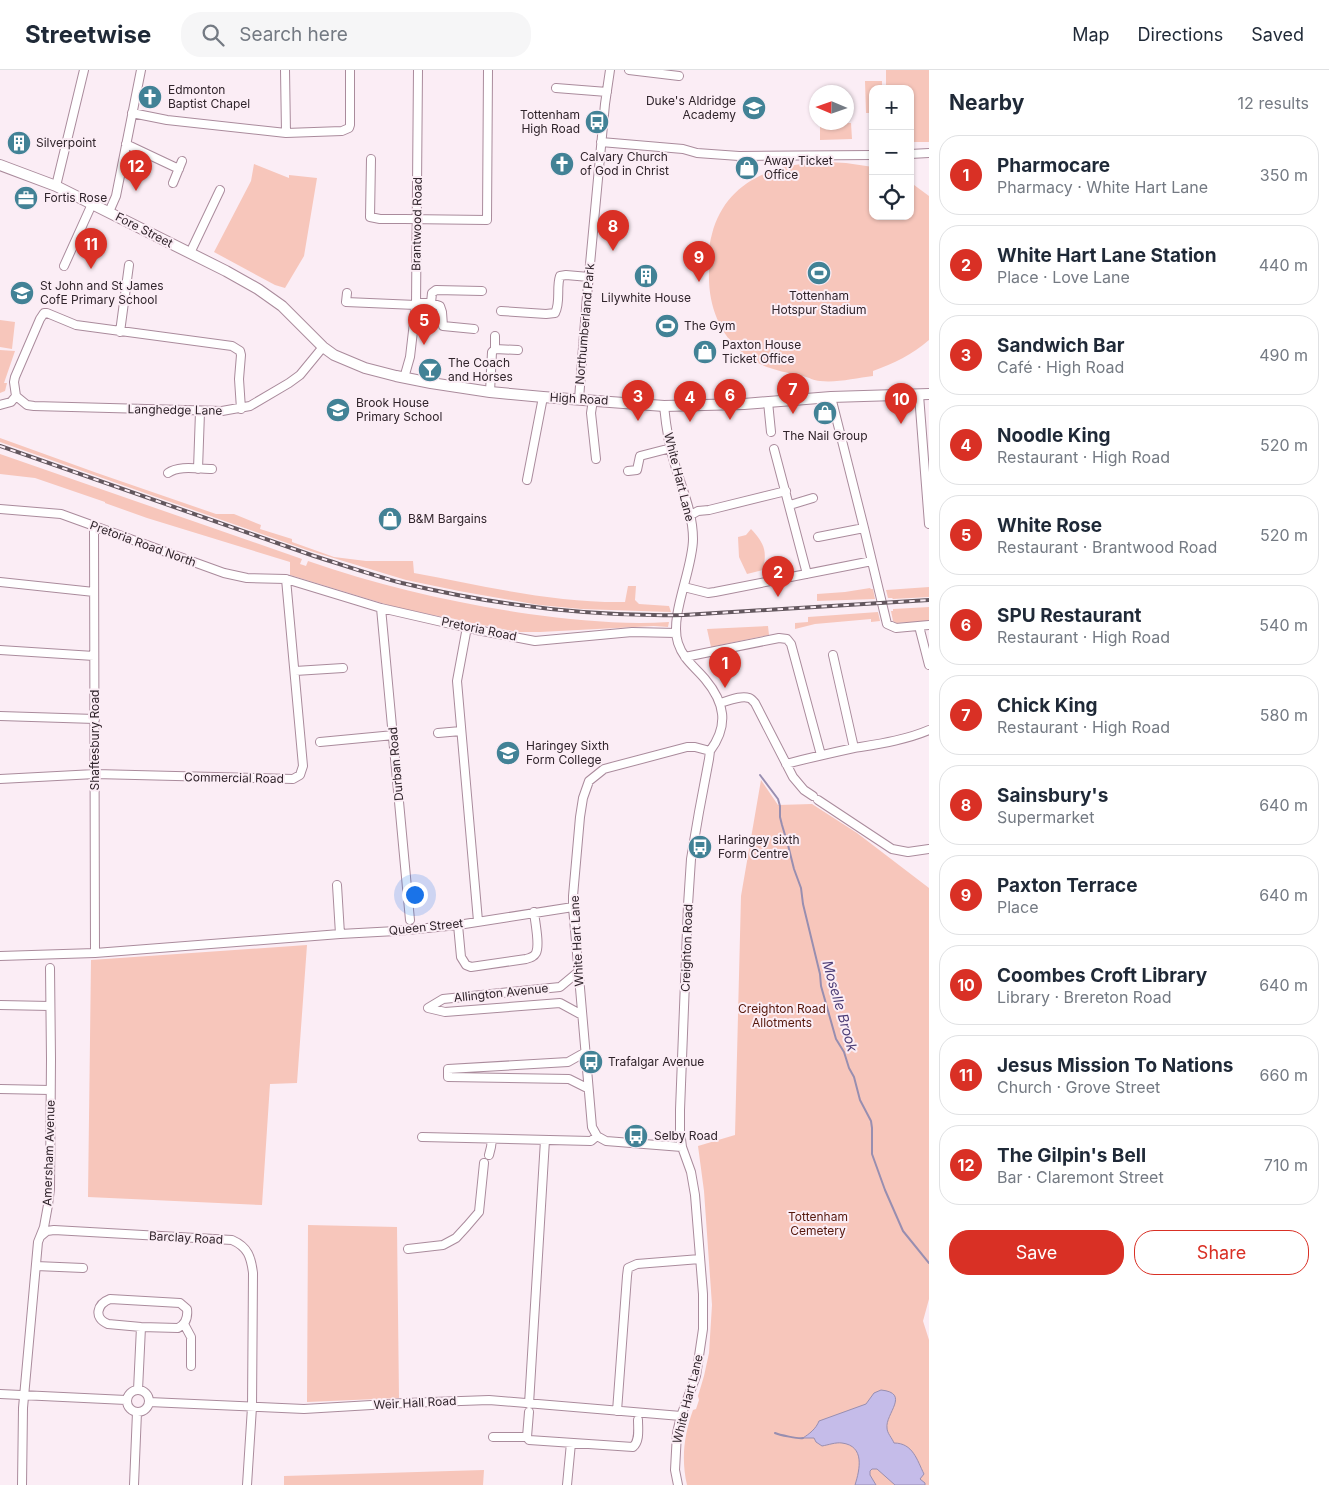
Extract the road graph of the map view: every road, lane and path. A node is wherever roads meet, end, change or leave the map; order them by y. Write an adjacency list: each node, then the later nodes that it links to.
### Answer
1 (84, 70): 22 (street)
2 (141, 70): 12 (street)
3 (285, 70): 13 (street)
4 (350, 70): 13 (street)
5 (418, 70): 26 (street, Brantwood Road)
6 (488, 70): 26 (street)
7 (610, 70): 11 (street, Northumberland Park)
8 (629, 70): 9 (street)
9 (679, 76)
10 (556, 88): 11 (street)
11 (606, 92): 14 (street, Northumberland Park)
12 (132, 113): 13 (street); 15 (street)
13 (286, 133)
14 (601, 142): 17 (street); 30 (street, Northumberland Park)
15 (126, 144): 21 (street); 25 (street)
16 (929, 153): 18 (street)
17 (869, 154)
18 (914, 154)
19 (371, 159): 26 (street)
20 (0, 165): 22 (main road, Fore Street)
21 (173, 183)
22 (56, 186): 24 (main road, Fore Street)
23 (220, 190): 27 (street)
24 (92, 204): 25 (main road, Fore Street); 29 (street)
25 (109, 212): 27 (main road, Fore Street)
26 (416, 219): 34 (street, Brantwood Road)
27 (190, 253): 35 (main road, Fore Street)
28 (129, 265): 38 (street)
29 (64, 266)
30 (589, 277): 36 (street); 49 (street, Northumberland Park)
31 (482, 291): 33 (street)
32 (346, 293): 34 (street)
33 (431, 303): 34 (street); 37 (street)
34 (416, 304): 43 (street, Brantwood Road)
35 (282, 306): 40 (main road, High Road)
36 (501, 312)
37 (474, 329)
38 (120, 332): 46 (street); 54 (street)
39 (494, 336): 41 (street)
40 (323, 347): 43 (main road, High Road); 54 (street, Langhedge Lane)
41 (495, 349): 42 (street); 44 (street)
42 (518, 350)
43 (404, 378): 44 (main road, High Road)
44 (490, 392): 47 (main road, High Road)
45 (924, 394): 48 (main road, High Road); 70 (street)
46 (16, 396): 52 (street); 55 (street, Langhedge Lane)
47 (544, 397): 49 (main road, High Road); 64 (street)
48 (831, 398): 51 (main road, High Road); 72 (street)
49 (580, 399): 50 (main road, High Road)
50 (593, 400): 53 (main road, High Road); 59 (street)
51 (768, 402): 53 (main road, High Road); 56 (street)
52 (0, 405)
53 (664, 406): 57 (street, White Hart Lane)
54 (241, 409): 55 (street, Langhedge Lane)
55 (200, 412): 60 (street)
56 (771, 432)
57 (671, 448): 62 (street); 69 (street, White Hart Lane)
58 (774, 449): 65 (street)
59 (596, 459)
60 (198, 469): 61 (street); 63 (street)
61 (212, 469)
62 (628, 470)
63 (168, 473)
64 (527, 480)
65 (786, 491): 67 (street); 69 (street)
66 (813, 498): 67 (street)
67 (790, 505): 75 (street)
68 (0, 509): 71 (street, Pretoria Road North)
69 (690, 515): 78 (street, White Hart Lane)
70 (929, 524)
71 (94, 527): 76 (street, Pretoria Road North); 79 (street, Shaftesbury Road)
72 (864, 528): 73 (street); 74 (street)
73 (818, 536)
74 (872, 561): 75 (street); 81 (street)
75 (807, 574): 78 (street)
76 (286, 579): 80 (street, Pretoria Road); 91 (street, Commercial Road)
77 (0, 582): 79 (street)
78 (684, 587): 84 (street, White Hart Lane)
79 (94, 592): 87 (street, Shaftesbury Road)
80 (381, 608): 82 (street, Pretoria Road); 98 (street, Durban Road)
81 (929, 626)
82 (467, 627): 84 (street, Pretoria Road); 96 (street)
83 (920, 630): 89 (street)
84 (676, 633): 88 (street, White Hart Lane)
85 (0, 650): 87 (street)
86 (833, 655): 100 (street)
87 (94, 656): 94 (street, Shaftesbury Road)
88 (684, 658): 92 (street, White Hart Lane); 102 (street)
89 (929, 665)
90 (343, 668): 91 (street)
91 (295, 672): 104 (street, Commercial Road)
92 (720, 703): 101 (street, White Hart Lane); 103 (street)
93 (0, 716): 94 (street)
94 (94, 719): 104 (street, Shaftesbury Road)
95 (929, 730): 100 (street)
96 (462, 731): 97 (street); 111 (street)
97 (438, 733)
98 (394, 735): 99 (street); 110 (street, Durban Road)
99 (320, 742)
100 (854, 748): 102 (street)
101 (710, 750): 108 (street, White Hart Lane); 133 (street, Creighton Road)
102 (820, 755): 103 (street)
103 (786, 764): 106 (street)
104 (95, 774): 105 (street, Commercial Road); 114 (street, Shaftesbury Road)
105 (0, 779)
106 (929, 848)
107 (337, 885): 113 (street)
108 (573, 907): 109 (street, Queen Street); 117 (street, White Hart Lane)
109 (534, 912): 111 (street, Queen Street); 112 (street)
110 (410, 920)
111 (478, 922): 112 (street, Queen Street)
112 (458, 924): 113 (street, Queen Street)
113 (340, 934): 114 (street, Queen Street)
114 (95, 954): 115 (street, Queen Street)
115 (0, 956)
116 (50, 968): 120 (street, Amersham Avenue)
117 (578, 972): 118 (street, Allington Avenue); 122 (street, White Hart Lane)
118 (485, 995): 121 (street); 121 (street, Allington Avenue)
119 (0, 1005): 120 (street)
120 (50, 1006): 128 (street, Amersham Avenue)
121 (487, 1010): 122 (street, Allington Avenue)
122 (582, 1015): 123 (street, White Hart Lane)
123 (584, 1052): 124 (street); 126 (street, White Hart Lane)
124 (487, 1067): 125 (street); 125 (street)
125 (487, 1078): 126 (street)
126 (587, 1088): 129 (street, White Hart Lane)
127 (0, 1089): 128 (street)
128 (50, 1090): 134 (street, Amersham Avenue)
129 (597, 1136): 132 (street); 133 (street)
130 (422, 1137): 131 (street)
131 (492, 1139): 132 (street); 137 (street)
132 (544, 1140): 150 (street)
133 (682, 1147): 138 (street, White Hart Lane)
134 (46, 1215): 135 (street); 136 (street, Amersham Avenue)
135 (54, 1230): 136 (street, Barclay Road); 149 (street, Barclay Road)
136 (39, 1237): 139 (street, Amersham Avenue)
137 (408, 1248)
138 (700, 1259): 151 (street); 153 (street, White Hart Lane)
139 (36, 1266): 140 (street); 146 (street, Amersham Avenue)
140 (83, 1268)
141 (184, 1324): 142 (street); 142 (street); 143 (street)
142 (141, 1327): 144 (street)
143 (191, 1366)
144 (138, 1390): 147 (street); 148 (street)
145 (0, 1394): 146 (street)
146 (24, 1396): 147 (street); 158 (street, Amersham Avenue)
147 (126, 1400): 152 (street)
148 (149, 1402): 149 (street, Weir Hall Road); 152 (street)
149 (252, 1407): 150 (street, Weir Hall Road); 160 (street, Barclay Road)
150 (529, 1408): 151 (street, Weir Hall Road); 156 (street)
151 (617, 1411): 153 (street, Weir Hall Road)
152 (137, 1412): 159 (street)
153 (681, 1416): 162 (street, White Hart Lane)
154 (638, 1420): 157 (street)
155 (493, 1437): 156 (street)
156 (528, 1439): 157 (street)
157 (571, 1443): 161 (street)
158 (22, 1485)
159 (134, 1485)
160 (247, 1485)
161 (567, 1485)
162 (678, 1485)

